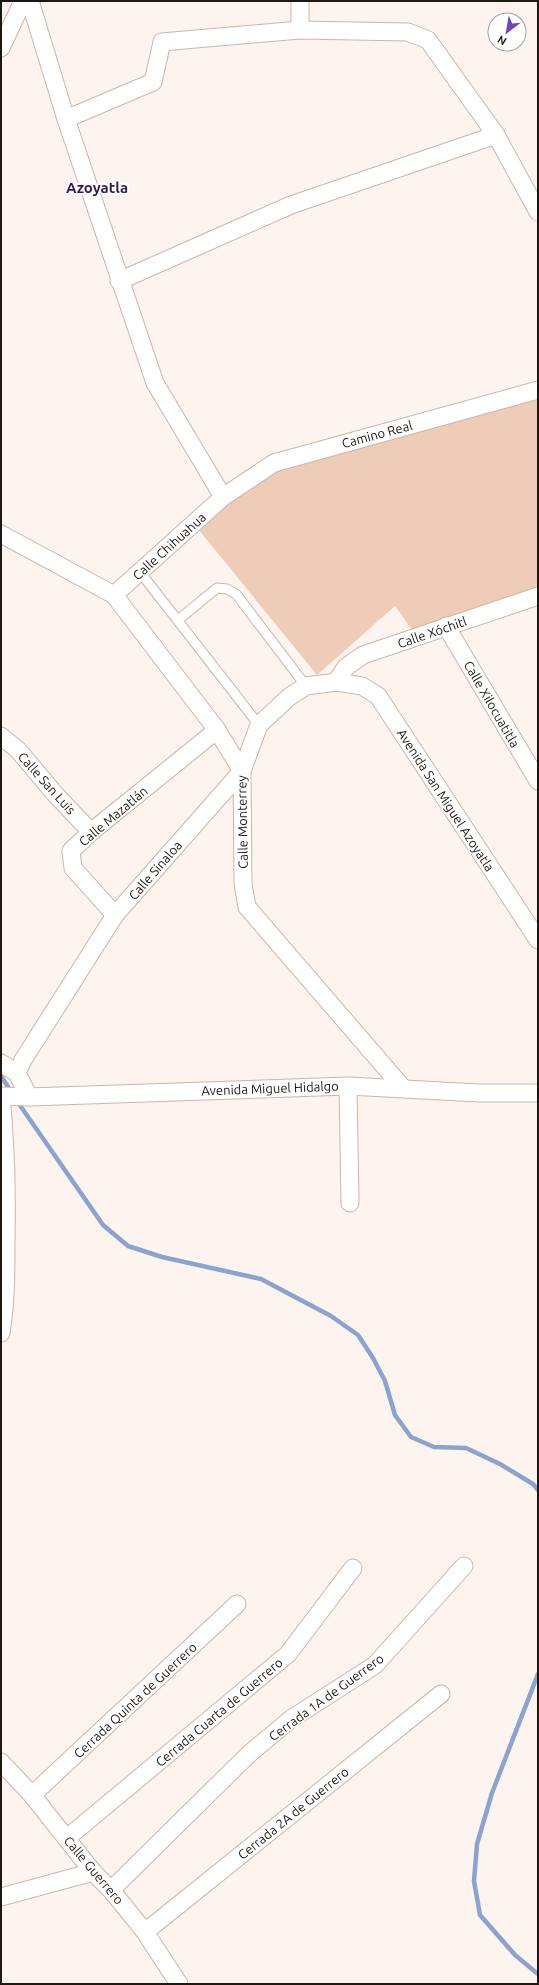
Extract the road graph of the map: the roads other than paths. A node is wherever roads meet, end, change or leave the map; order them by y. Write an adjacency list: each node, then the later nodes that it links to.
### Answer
1 (23, 1): 5 (street)
2 (30, 1): 6 (street)
3 (300, 1): 4 (street)
4 (300, 30): 6 (street); 7 (street)
5 (1, 48)
6 (66, 119): 9 (street)
7 (496, 135): 8 (street); 9 (street)
8 (538, 212)
9 (120, 281): 11 (street)
10 (538, 390): 11 (street, Camino Real)
11 (224, 497): 13 (street, Calle Chihuahua)
12 (1, 534): 14 (street, Calle Monterrey)
13 (140, 572): 14 (street, Calle Chihuahua); 16 (lane)
14 (114, 595): 21 (street, Calle Monterrey)
15 (537, 598): 17 (street, Calle Xóchitl)
16 (178, 620): 19 (lane); 20 (lane)
17 (446, 626): 18 (street, Calle Xóchitl); 24 (street, Calle Xilocuatitla)
18 (336, 682): 19 (street, Calle Sinaloa); 27 (street, Avenida San Miguel Azoyatla)
19 (306, 686): 20 (street, Calle Sinaloa)
20 (259, 725): 23 (street, Calle Sinaloa)
21 (216, 730): 23 (street, Calle Monterrey); 25 (street, Calle Mazatlán)
22 (1, 736): 25 (street, Calle San Luis)
23 (242, 771): 26 (street, Calle Sinaloa); 31 (street, Calle Monterrey)
24 (538, 782)
25 (91, 832): 26 (street, Calle Mazatlán)
26 (115, 915): 29 (street, Calle Sinaloa)
27 (538, 940)
28 (1, 1063): 29 (street)
29 (17, 1073): 34 (street)
30 (348, 1086): 31 (street, Avenida Miguel Hidalgo); 34 (street, Avenida Miguel Hidalgo); 35 (street)
31 (404, 1088): 32 (street, Avenida Miguel Hidalgo)
32 (538, 1093)
33 (1, 1096): 34 (street, Avenida Miguel Hidalgo); 36 (street)
34 (29, 1097)
35 (350, 1203)
36 (4, 1257): 37 (street)
37 (1, 1333)
38 (464, 1566): 46 (street, Cerrada 1A de Guerrero)
39 (353, 1568): 44 (street, Cerrada Cuarta de Guerrero)
40 (237, 1604): 43 (street, Cerrada Quinta de Guerrero)
41 (442, 1694): 48 (street, Cerrada 2A de Guerrero)
42 (1, 1762): 43 (street, Calle Guerrero)
43 (32, 1796): 44 (street, Calle Guerrero)
44 (67, 1838): 45 (street, Calle Guerrero)
45 (93, 1872): 46 (street, Calle Guerrero); 47 (street)
46 (111, 1890): 48 (street, Calle Guerrero)
47 (1, 1897)
48 (145, 1932): 49 (street, Calle Guerrero)
49 (179, 1984)

